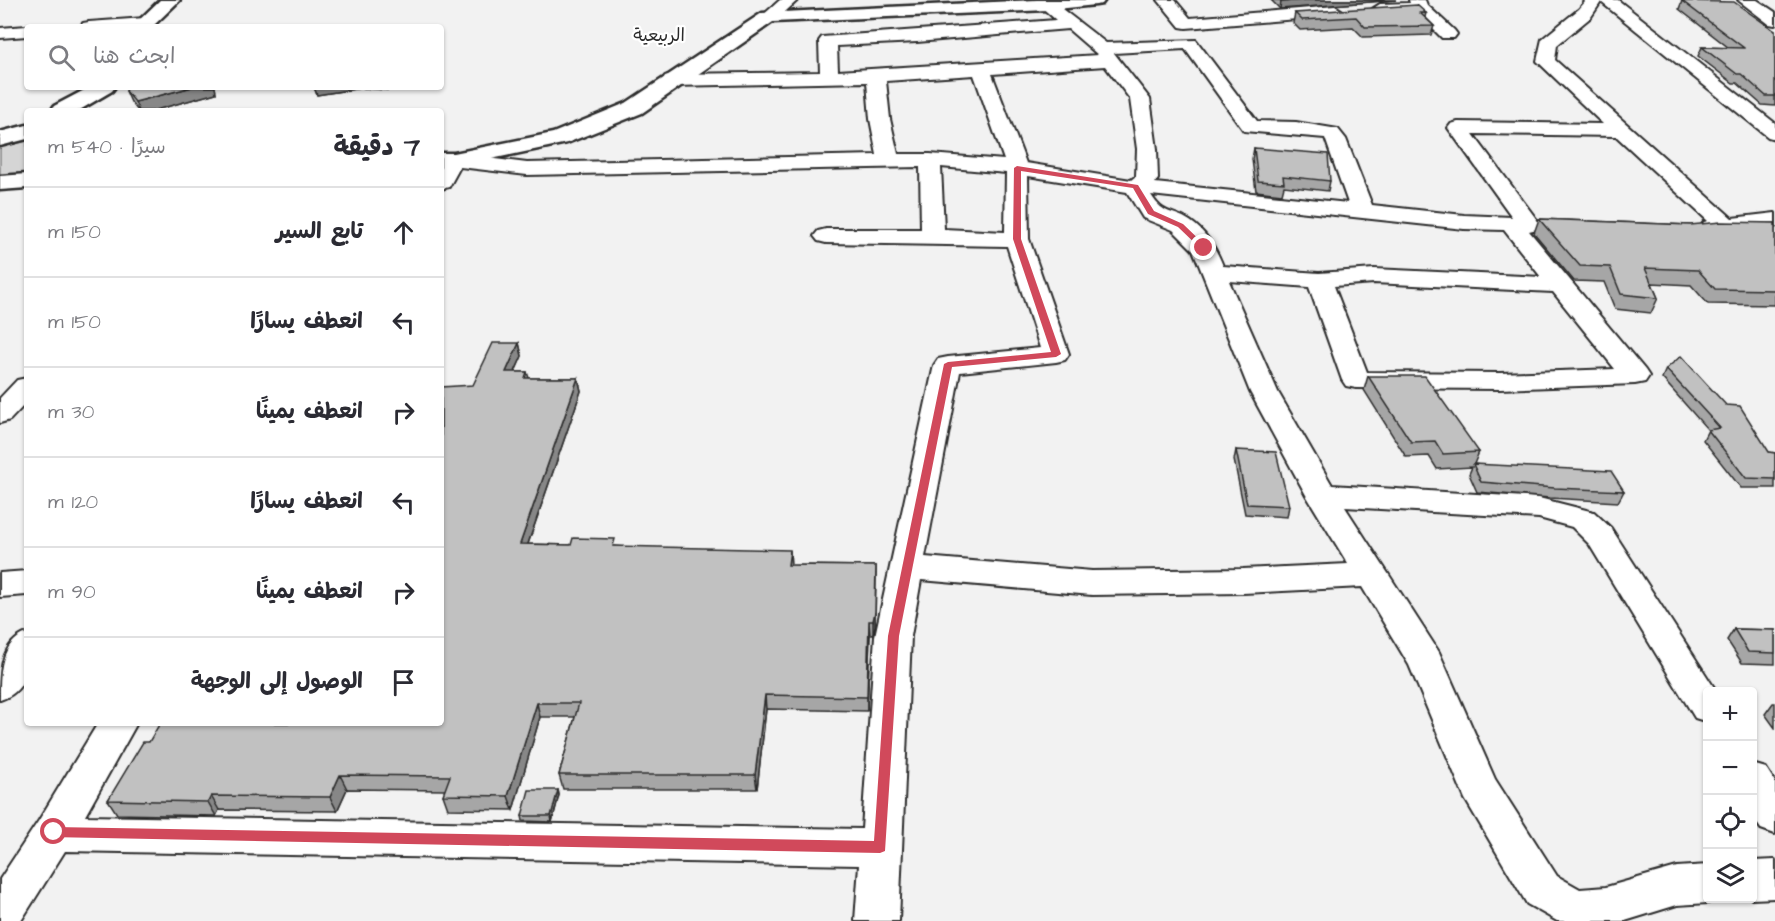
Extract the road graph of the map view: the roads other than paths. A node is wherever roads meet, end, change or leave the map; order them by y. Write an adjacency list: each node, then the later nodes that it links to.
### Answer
1 (171, 0): 13 (street)
2 (790, 0): 11 (street)
3 (1096, 0): 10 (street)
4 (1166, 0): 9 (street)
5 (1592, 0): 28 (street)
6 (1608, 0): 27 (street)
7 (1746, 0): 12 (street)
8 (1021, 3): 10 (street); 11 (street)
9 (1418, 3): 17 (street)
10 (1047, 5): 14 (street)
11 (769, 17): 22 (street)
12 (1775, 20)
13 (144, 24)
14 (1071, 24): 18 (street); 21 (street)
15 (24, 31): 16 (street)
16 (0, 33)
17 (1448, 34)
18 (1106, 54): 19 (street); 38 (street); 39 (street)
19 (982, 70): 20 (street); 35 (street)
20 (876, 76): 21 (street); 34 (street)
21 (830, 77): 22 (street)
22 (672, 80): 32 (street)
23 (100, 90): 25 (street)
24 (106, 90): 26 (street)
25 (68, 108)
26 (102, 108)
27 (1766, 118): 30 (street)
28 (1621, 130): 41 (street); 42 (street)
29 (24, 133): 31 (street)
30 (1775, 133)
31 (1, 138)
32 (448, 160): 34 (street)
33 (930, 160): 34 (street); 35 (street); 45 (street)
34 (890, 161)
35 (1017, 168): 38 (street); 46 (street)
36 (24, 181): 37 (street)
37 (0, 183)
38 (1135, 187): 39 (street); 47 (street)
39 (1363, 212): 41 (street)
40 (1775, 220): 42 (street)
41 (1529, 224): 49 (street)
42 (1727, 226): 43 (street)
43 (1695, 229)
44 (826, 236): 45 (street)
45 (933, 236): 46 (street)
46 (1017, 239): 53 (street)
47 (1213, 273): 48 (street); 52 (street)
48 (1319, 280): 49 (street); 49 (street)
49 (1561, 285)
50 (24, 389): 51 (street)
51 (0, 414)
52 (1322, 495): 54 (street); 59 (street)
53 (907, 567): 54 (street); 64 (street)
54 (1372, 575): 67 (street)
55 (24, 583): 56 (street)
56 (0, 585)
57 (24, 650): 58 (street)
58 (0, 686)
59 (1703, 702)
60 (116, 726): 63 (street)
61 (1757, 788): 62 (street)
62 (1775, 817)
63 (54, 832): 64 (street); 68 (street)
64 (880, 847): 69 (street)
65 (1775, 879): 66 (street)
66 (1757, 880)
67 (1703, 884)
68 (0, 916)
69 (876, 921)

